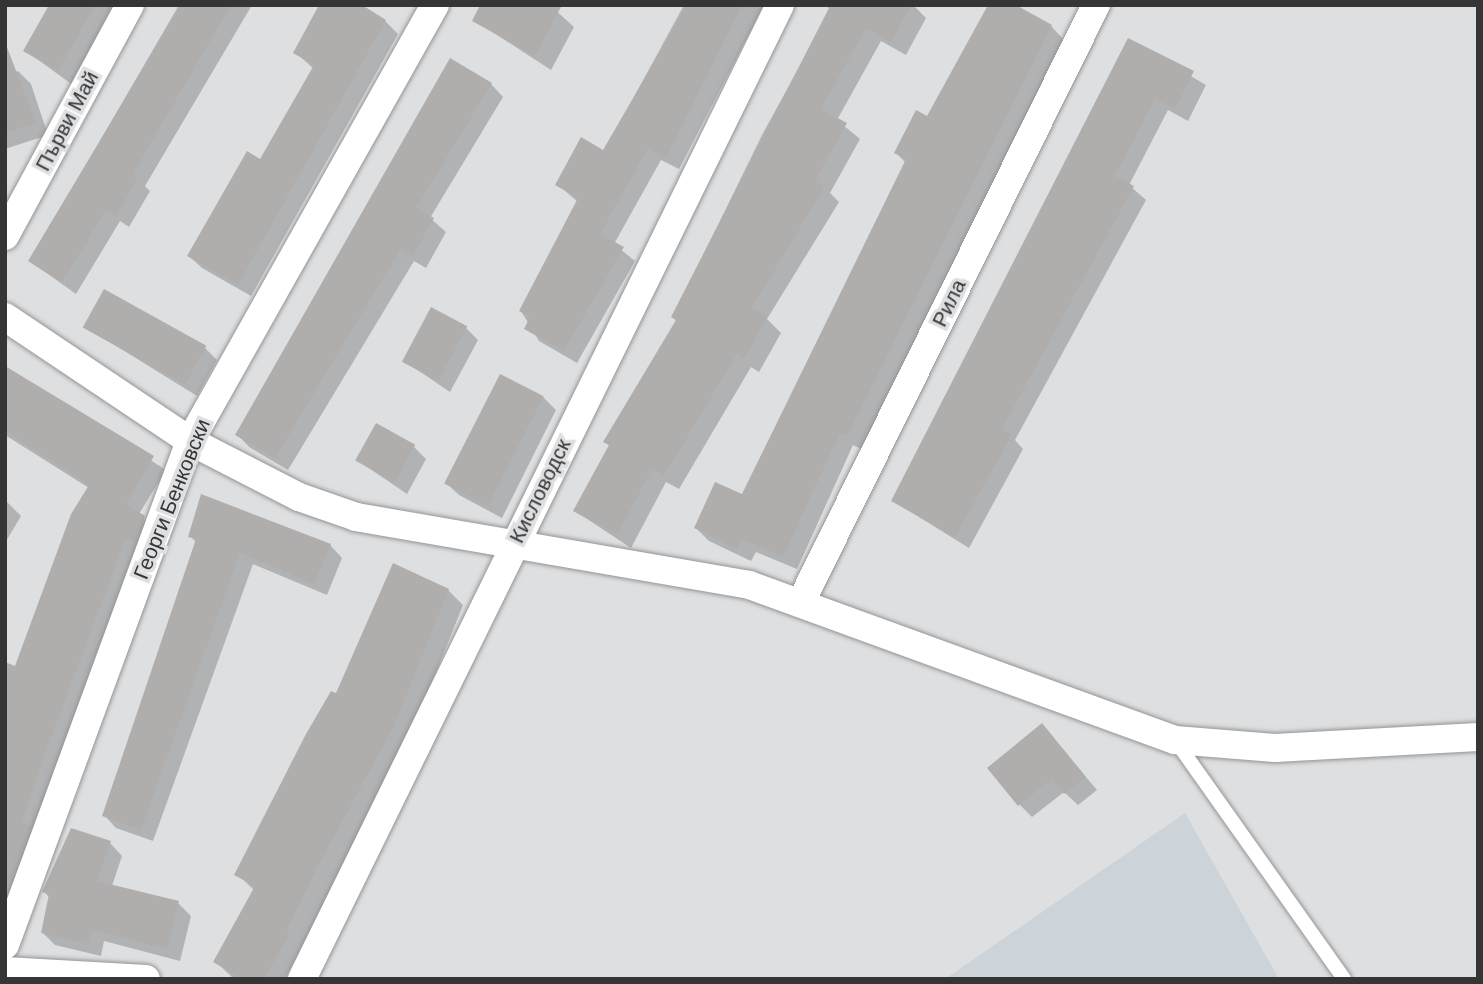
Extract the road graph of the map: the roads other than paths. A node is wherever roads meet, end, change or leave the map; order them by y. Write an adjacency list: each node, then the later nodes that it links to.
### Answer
1 (130, 5): 5 (street, Първи Май)
2 (435, 5): 7 (street, Георги Бенковски)
3 (780, 5): 8 (street, Кисловодск)
4 (1096, 5): 9 (street, Рила)
5 (5, 236)
6 (5, 317): 7 (street)
7 (190, 441): 8 (street); 12 (street, Георги Бенковски)
8 (514, 542): 9 (street); 15 (street, Кисловодск)
9 (802, 600): 11 (street)
10 (1478, 737): 11 (street)
11 (1175, 740): 16 (lane)
12 (5, 945)
13 (5, 971): 14 (street)
14 (135, 977)
15 (302, 979)
16 (1344, 979)

